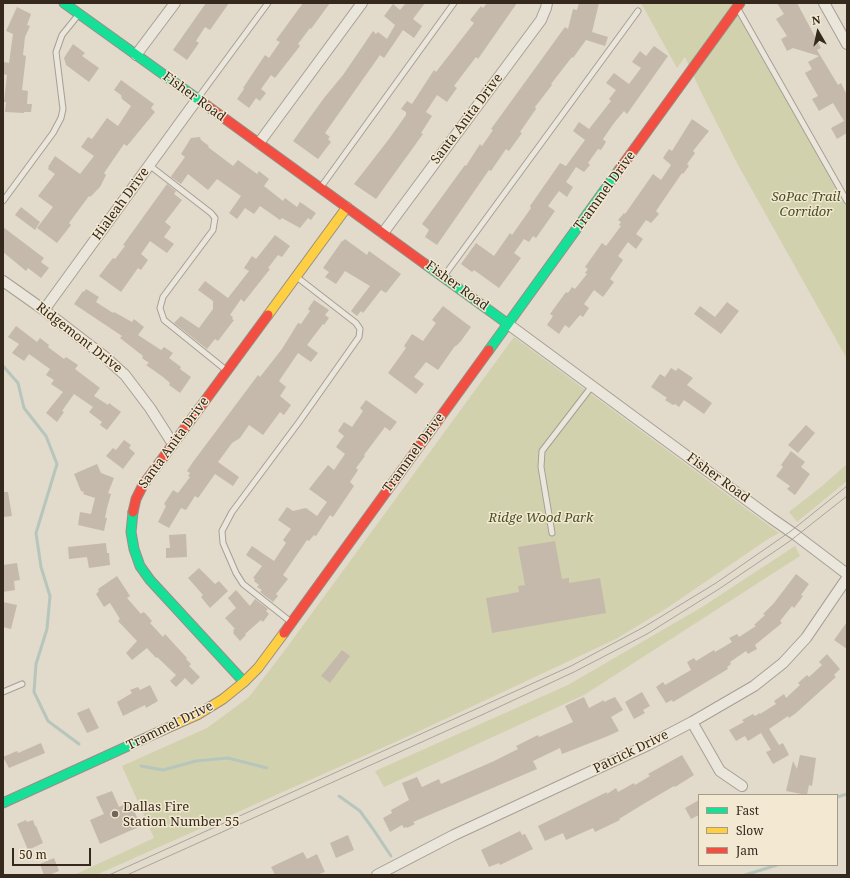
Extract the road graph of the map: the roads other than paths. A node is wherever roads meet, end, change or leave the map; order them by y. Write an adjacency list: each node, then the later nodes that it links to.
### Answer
1 (64, 3): 10 (street, Fisher Road)
2 (175, 3): 12 (street)
3 (268, 3): 13 (lane)
4 (362, 3): 14 (street)
5 (454, 3): 16 (lane)
6 (546, 3): 20 (street, Santa Anita Drive)
7 (824, 3): 11 (street)
8 (738, 4): 18 (lane); 25 (street, Trammel Drive)
9 (638, 11): 22 (lane)
10 (79, 14): 12 (street, Fisher Road); 17 (lane)
11 (847, 44)
12 (136, 55): 13 (street, Fisher Road)
13 (198, 98): 14 (street, Fisher Road); 15 (street, Hialeah Drive)
14 (259, 144): 16 (street, Fisher Road)
15 (149, 165): 24 (street, Hialeah Drive); 26 (lane)
16 (320, 188): 19 (street, Fisher Road)
17 (3, 200)
18 (847, 202)
19 (347, 208): 20 (street, Fisher Road); 21 (street, Santa Anita Drive)
20 (383, 233): 22 (street, Fisher Road)
21 (297, 277): 26 (street, Santa Anita Drive); 32 (lane)
22 (444, 277): 25 (street, Fisher Road)
23 (3, 281): 24 (street, Ridgemont Drive)
24 (44, 310): 28 (street, Ridgemont Drive)
25 (508, 324): 27 (street, Fisher Road); 32 (street, Trammel Drive)
26 (227, 371): 28 (street, Santa Anita Drive)
27 (592, 386): 29 (lane); 30 (street, Fisher Road)
28 (173, 444): 33 (street, Santa Anita Drive)
29 (552, 533)
30 (847, 574)
31 (847, 578): 36 (street, Patrick Drive)
32 (292, 622): 33 (street, Trammel Drive)
33 (244, 682): 38 (street, Trammel Drive)
34 (22, 684): 35 (lane)
35 (3, 692)
36 (692, 722): 37 (street); 39 (street, Patrick Drive)
37 (742, 786)
38 (3, 803)
39 (377, 875)

